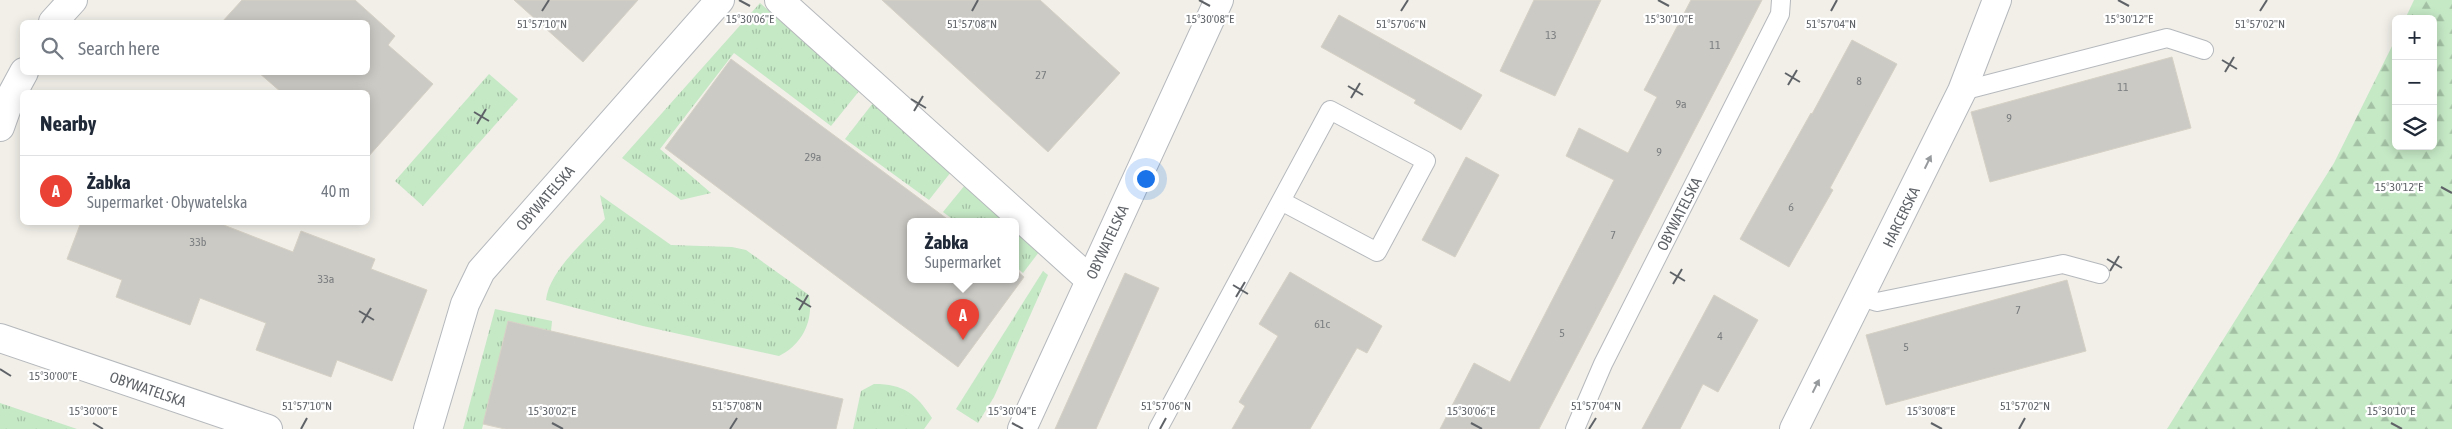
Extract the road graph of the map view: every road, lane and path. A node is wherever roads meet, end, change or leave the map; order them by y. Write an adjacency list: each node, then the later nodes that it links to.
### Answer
1 (73, 0): 7 (street)
2 (720, 0): 18 (street, OBYWATELSKA)
3 (779, 0): 14 (street)
4 (1218, 0): 14 (street, OBYWATELSKA)
5 (1781, 0): 21 (lane, OBYWATELSKA)
6 (1997, 0): 10 (street, HARCERSKA)
7 (55, 20)
8 (2204, 50): 10 (lane)
9 (22, 75): 11 (street)
10 (1962, 91): 15 (street, HARCERSKA, one-way to 10)
11 (0, 127)
12 (1281, 201): 12 (lane); 20 (lane)
13 (2100, 274): 15 (lane)
14 (1090, 280): 19 (street, OBYWATELSKA)
15 (1861, 297): 22 (street, HARCERSKA, one-way to 15)
16 (0, 338): 17 (street, OBYWATELSKA)
17 (268, 429)
18 (428, 429)
19 (1022, 429)
20 (1158, 429)
21 (1575, 429)
22 (1794, 429)

